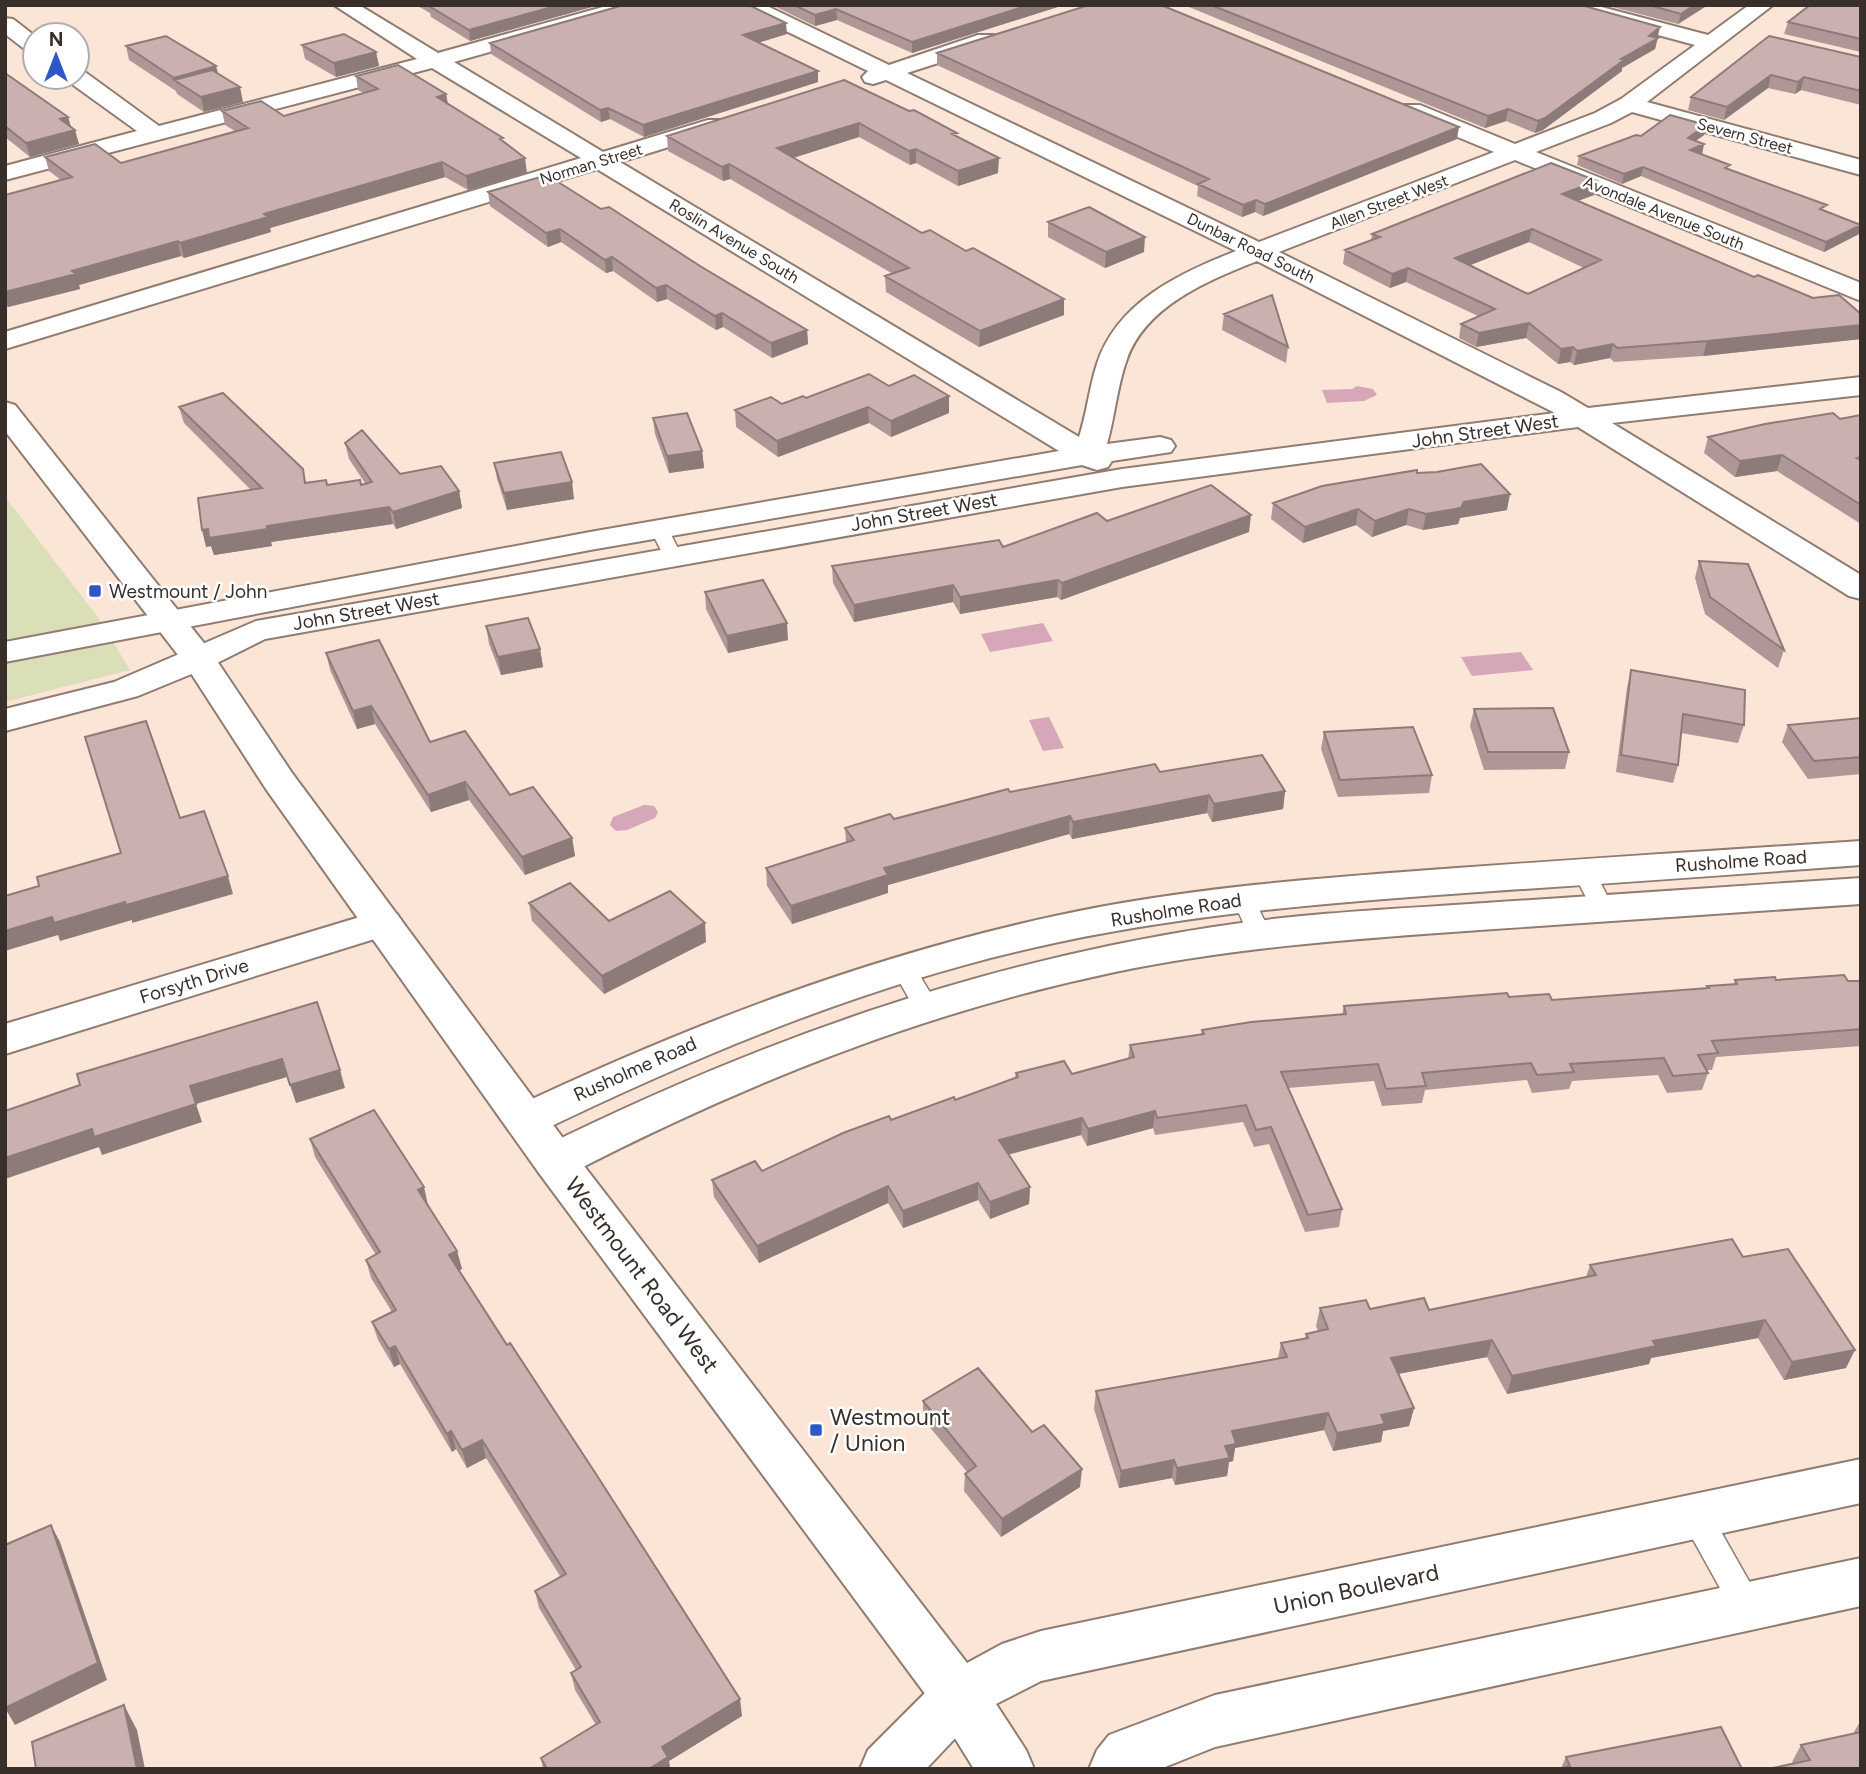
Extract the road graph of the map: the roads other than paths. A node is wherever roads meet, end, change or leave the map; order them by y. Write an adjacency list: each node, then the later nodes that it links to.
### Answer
1 (344, 5): 11 (street, Roslin Avenue South)
2 (634, 5): 11 (street)
3 (748, 5): 12 (street, Dunbar Road South)
4 (1569, 5): 9 (street)
5 (1763, 5): 9 (street, Allen Street West)
6 (5, 24): 8 (street)
7 (1005, 34): 12 (street)
8 (21, 36)
9 (1721, 37): 10 (street); 16 (street, Allen Street West)
10 (1758, 37)
11 (437, 60): 18 (street); 20 (street, Roslin Avenue South)
12 (887, 72): 13 (street); 23 (street, Dunbar Road South)
13 (853, 83)
14 (91, 87): 18 (street)
15 (1388, 100): 19 (street, Avondale Avenue South)
16 (1629, 104): 19 (street, Allen Street West); 21 (street, Severn Street)
17 (738, 118): 20 (street, Norman Street)
18 (154, 133): 22 (street)
19 (1517, 153): 23 (street, Allen Street West); 24 (street, Avondale Avenue South)
20 (602, 161): 25 (street, Norman Street); 31 (street, Roslin Avenue South)
21 (1861, 168)
22 (5, 173)
23 (1258, 251): 28 (street, Dunbar Road South); 31 (street, Allen Street West)
24 (1861, 293)
25 (5, 341)
26 (1861, 367): 28 (street, John Street West)
27 (1861, 386): 30 (street, John Street West)
28 (1551, 398): 30 (street, Dunbar Road South); 31 (street, John Street West)
29 (5, 411): 35 (street, Westmount Road West)
30 (1581, 418): 32 (street, John Street West); 34 (street, Dunbar Road South)
31 (1088, 455): 32 (street, Roslin Avenue South); 33 (street, John Street West)
32 (1122, 478): 33 (street, John Street West)
33 (666, 542): 35 (street, John Street West); 37 (street, John Street West)
34 (1861, 589)
35 (169, 621): 36 (street, John Street West); 37 (street, Westmount Road West)
36 (5, 652)
37 (199, 659): 38 (street, John Street West); 44 (street, Westmount Road West)
38 (5, 720)
39 (1861, 853): 40 (street, Rusholme Road)
40 (1584, 872): 42 (lane); 43 (street, Rusholme Road)
41 (1861, 891): 42 (street, Rusholme Road)
42 (1602, 907): 43 (street, Rusholme Road)
43 (1251, 917): 45 (street, Rusholme Road); 46 (street, Rusholme Road)
44 (383, 923): 47 (street, Forsyth Drive); 48 (street, Westmount Road West)
45 (903, 967): 46 (lane); 48 (street, Rusholme Road)
46 (925, 1005): 49 (street, Rusholme Road)
47 (5, 1039)
48 (526, 1120): 49 (street, Westmount Road West)
49 (555, 1161): 54 (street, Westmount Road West)
50 (1861, 1482): 51 (street, Union Boulevard)
51 (1696, 1516): 53 (lane); 54 (street, Union Boulevard)
52 (1861, 1582): 53 (street)
53 (1747, 1607): 57 (street)
54 (959, 1696): 55 (street, Union Boulevard); 56 (street, Westmount Road West)
55 (888, 1769)
56 (1006, 1769)
57 (1117, 1769)

